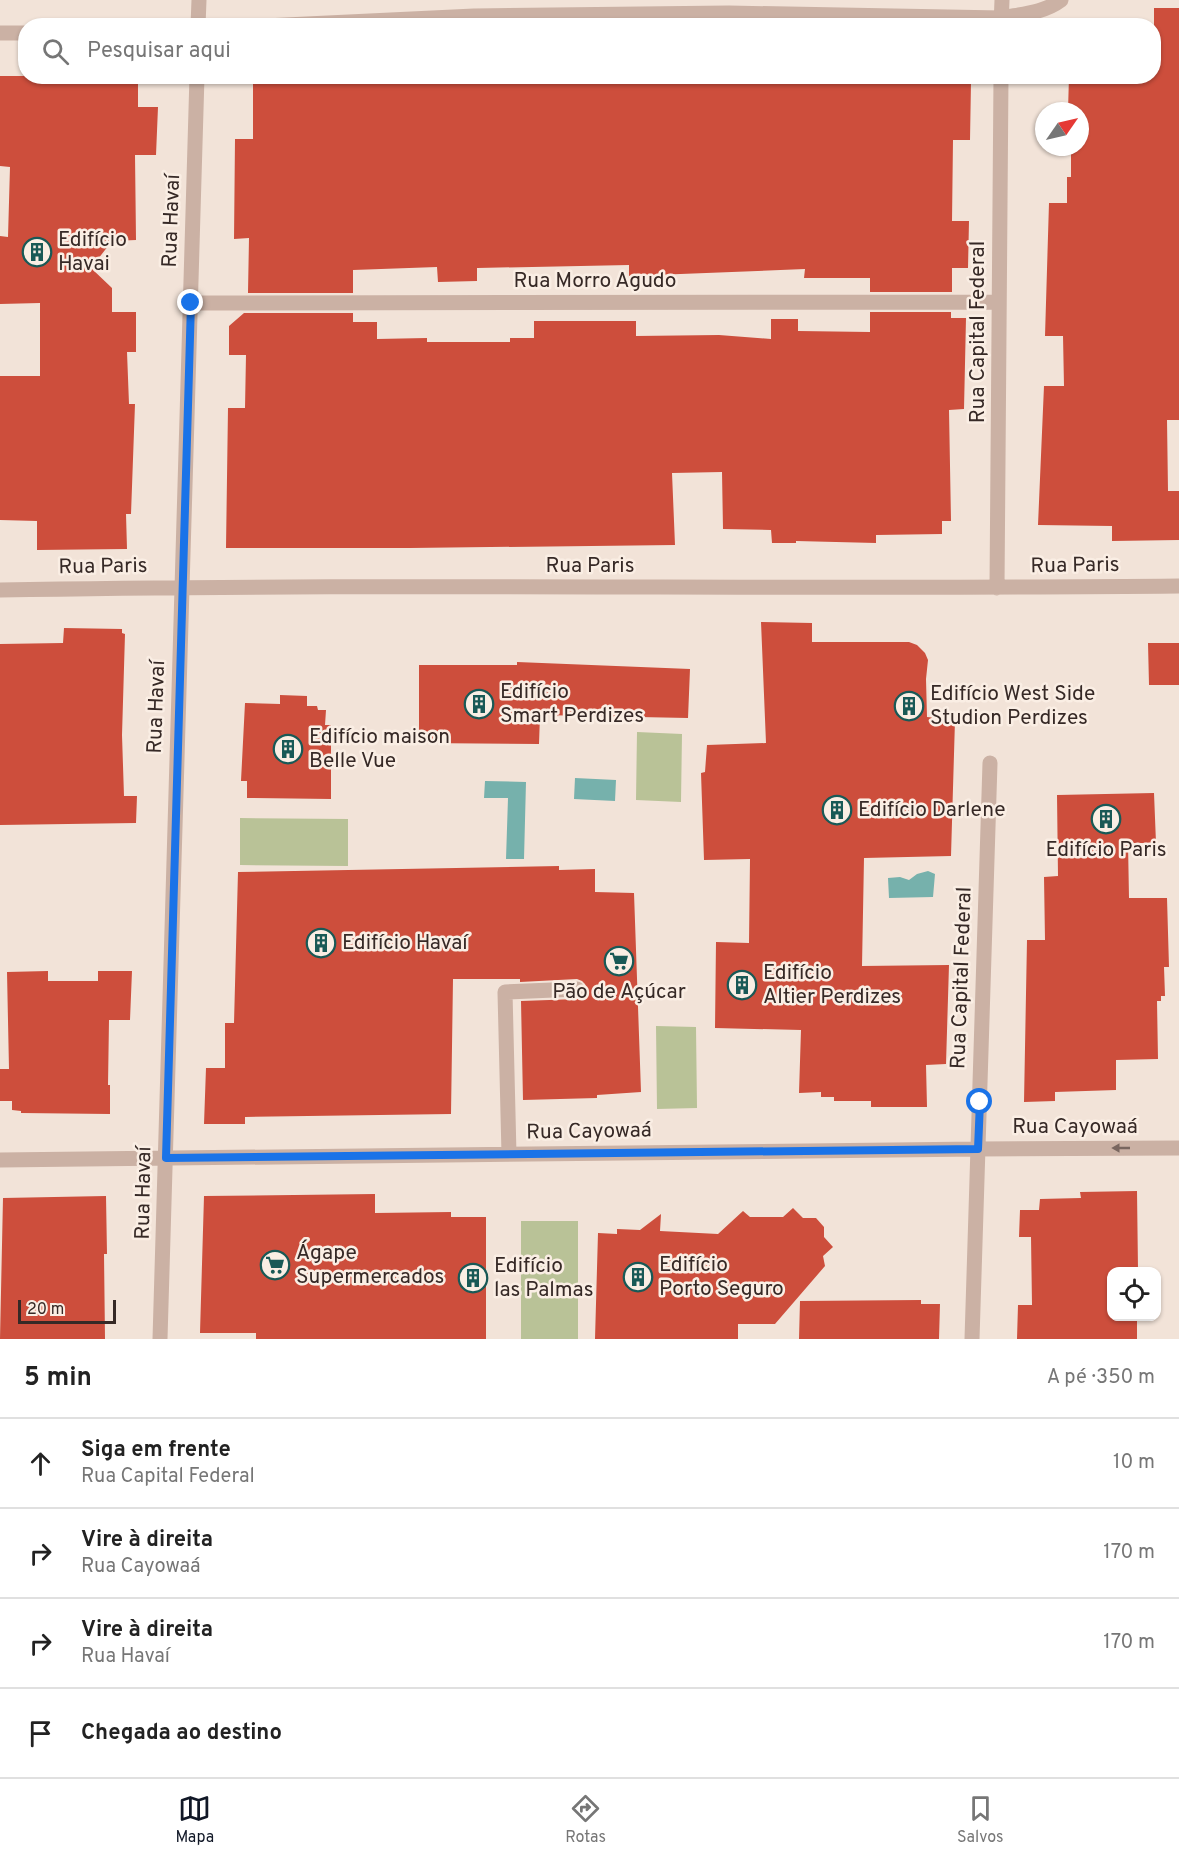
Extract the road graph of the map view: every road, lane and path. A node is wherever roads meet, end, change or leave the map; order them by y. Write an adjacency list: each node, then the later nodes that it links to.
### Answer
1 (199, 0): 7 (street)
2 (474, 0): 6 (street)
3 (1002, 0): 10 (street)
4 (1061, 0): 11 (street)
5 (729, 7): 6 (street); 9 (street)
6 (474, 16): 8 (street)
7 (198, 18)
8 (432, 18)
9 (928, 18)
10 (1001, 18)
11 (1015, 18)
12 (0, 33): 13 (street)
13 (18, 33)
14 (197, 84): 17 (street, Rua Havaí)
15 (1001, 84): 16 (street, Rua Capital Federal)
16 (999, 302): 17 (street, Rua Morro Agudo); 20 (street, Rua Capital Federal)
17 (191, 303): 19 (street, Rua Havaí)
18 (1179, 586): 20 (street, Rua Paris)
19 (182, 587): 20 (street, Rua Paris); 21 (street, Rua Paris); 27 (street, Rua Havaí)
20 (997, 588)
21 (0, 590)
22 (990, 763): 25 (street, Rua Capital Federal)
23 (577, 989): 26 (street)
24 (1179, 1148): 25 (street, Rua Cayowaá, one-way to 25)
25 (978, 1149): 26 (street, Rua Cayowaá); 30 (street, Rua Capital Federal)
26 (509, 1154): 27 (street, Rua Cayowaá)
27 (166, 1158): 28 (street, Rua Cayowaá); 29 (street, Rua Havaí)
28 (0, 1160)
29 (160, 1339)
30 (972, 1339)

